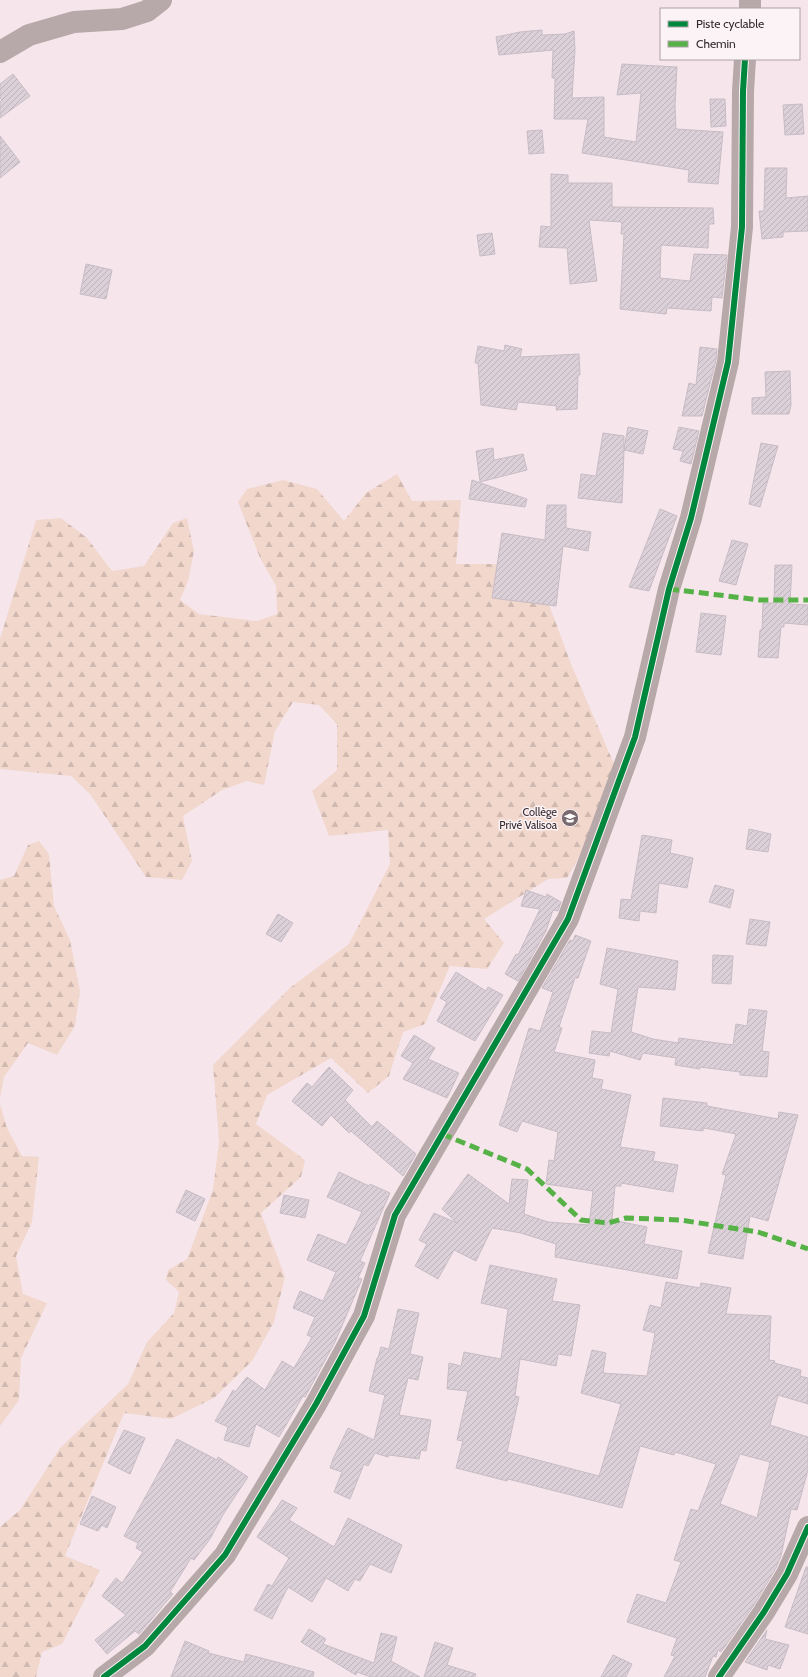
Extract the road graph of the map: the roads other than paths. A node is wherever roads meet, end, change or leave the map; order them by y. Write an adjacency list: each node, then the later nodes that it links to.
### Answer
1 (162, 0): 2 (street)
2 (0, 52)
3 (745, 60): 5 (street)
4 (808, 1527): 6 (street)
5 (104, 1677)
6 (719, 1677)

